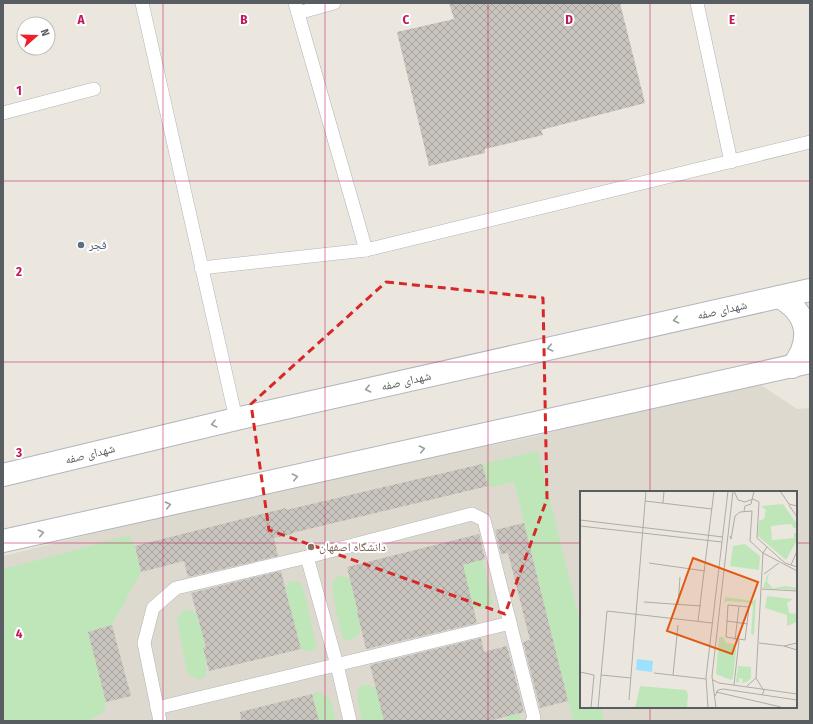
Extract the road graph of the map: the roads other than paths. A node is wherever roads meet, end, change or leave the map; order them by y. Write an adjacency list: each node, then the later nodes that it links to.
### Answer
1 (142, 3): 10 (lane)
2 (334, 3): 4 (lane)
3 (697, 3): 8 (lane)
4 (296, 8): 9 (lane)
5 (94, 89): 6 (lane)
6 (3, 113)
7 (810, 142): 8 (lane)
8 (731, 162): 9 (lane)
9 (366, 250): 10 (lane)
10 (201, 268): 14 (lane)
11 (810, 290): 12 (main road, شهدای صفه)
12 (779, 297): 13 (main road); 14 (main road, شهدای صفه, one-way to 14)
13 (801, 365): 16 (main road, one-way to 13)
14 (236, 419): 15 (main road, شهدای صفه, one-way to 15)
15 (3, 475)
16 (3, 541)
17 (307, 556): 18 (lane); 19 (lane); 20 (lane)
18 (510, 623): 19 (lane); 23 (lane)
19 (337, 665): 20 (lane); 22 (lane)
20 (157, 708): 21 (lane)
21 (160, 721)
22 (350, 721)
23 (532, 721)

